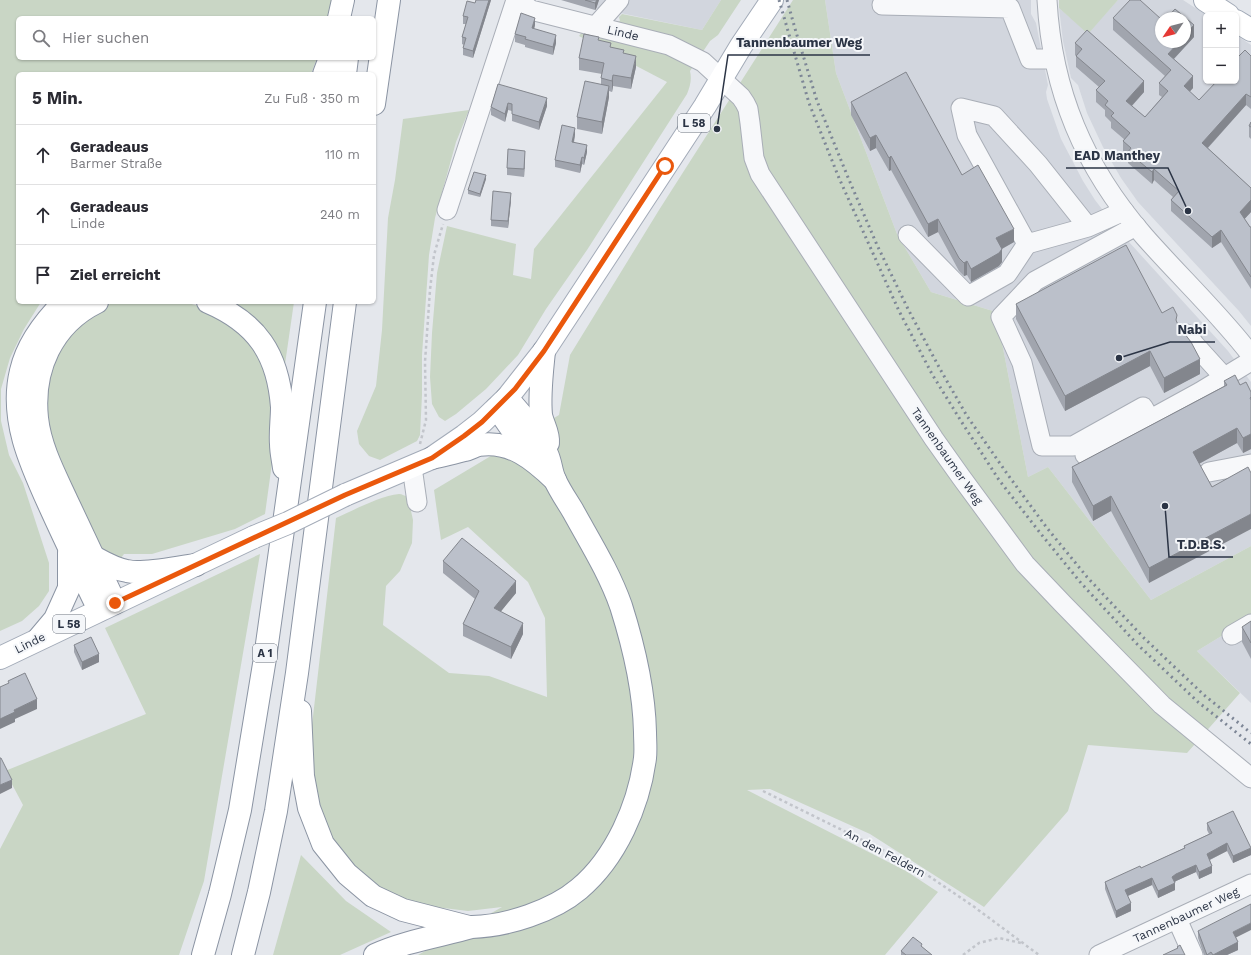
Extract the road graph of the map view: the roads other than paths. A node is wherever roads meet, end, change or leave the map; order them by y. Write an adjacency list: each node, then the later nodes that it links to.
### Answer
1 (343, 0): 11 (main road)
2 (354, 0): 12 (main road)
3 (389, 0): 22 (main road)
4 (517, 0): 14 (street, Linde); 23 (street, Linde)
5 (619, 0): 14 (street)
6 (772, 0): 21 (main road, L 58)
7 (1047, 0): 16 (street)
8 (1205, 0): 10 (main road)
9 (882, 5): 16 (street)
10 (1223, 12)
11 (339, 16)
12 (352, 16)
13 (1239, 22): 15 (main road)
14 (595, 27): 21 (street, Linde)
15 (1251, 30)
16 (1054, 59): 24 (street)
17 (329, 60): 19 (main road)
18 (347, 60): 20 (main road)
19 (325, 72)
20 (345, 72)
21 (722, 80): 36 (main road, L 58); 58 (street, Tannenbaumer Weg)
22 (376, 90)
23 (447, 210)
24 (1124, 211): 25 (street); 26 (street)
25 (1136, 226): 35 (street); 40 (street)
26 (1088, 227): 28 (street); 28 (street)
27 (908, 235): 28 (street)
28 (1027, 244)
29 (62, 304): 49 (main road)
30 (94, 304): 50 (main road)
31 (213, 304): 47 (main road)
32 (316, 304): 47 (main road, A 1)
33 (345, 304): 57 (main road)
34 (1187, 334): 38 (street)
35 (1251, 355)
36 (540, 357): 39 (main road, Linde / L 58); 43 (main road)
37 (1251, 361): 38 (street)
38 (1224, 377): 40 (street)
39 (502, 403): 41 (main road, Linde / L 58); 43 (main road)
40 (1150, 419): 42 (street)
41 (426, 452): 43 (main road); 45 (main road, Linde / L 58)
42 (1085, 455)
43 (541, 458): 61 (main road)
44 (1251, 464): 46 (street)
45 (412, 467): 48 (street); 51 (main road, Linde / L 58, bridge)
46 (1209, 472)
47 (288, 495): 62 (main road, A 1)
48 (416, 502)
49 (69, 548): 52 (main road); 55 (main road)
50 (92, 556): 51 (main road); 52 (main road)
51 (196, 565): 52 (main road, Linde / L 58)
52 (107, 606): 55 (main road, Linde / L 58)
53 (1251, 624): 54 (street)
54 (1232, 635)
55 (39, 638): 56 (main road, Linde / L 58)
56 (0, 658)
57 (297, 673): 61 (main road); 63 (main road)
58 (1251, 778)
59 (1251, 884): 60 (street, Tannenbaumer Weg)
60 (1177, 919): 65 (street, Tannenbaumer Weg); 66 (street)
61 (472, 927): 64 (main road)
62 (203, 955)
63 (242, 955)
64 (375, 955)
65 (1099, 955)
66 (1193, 955)

